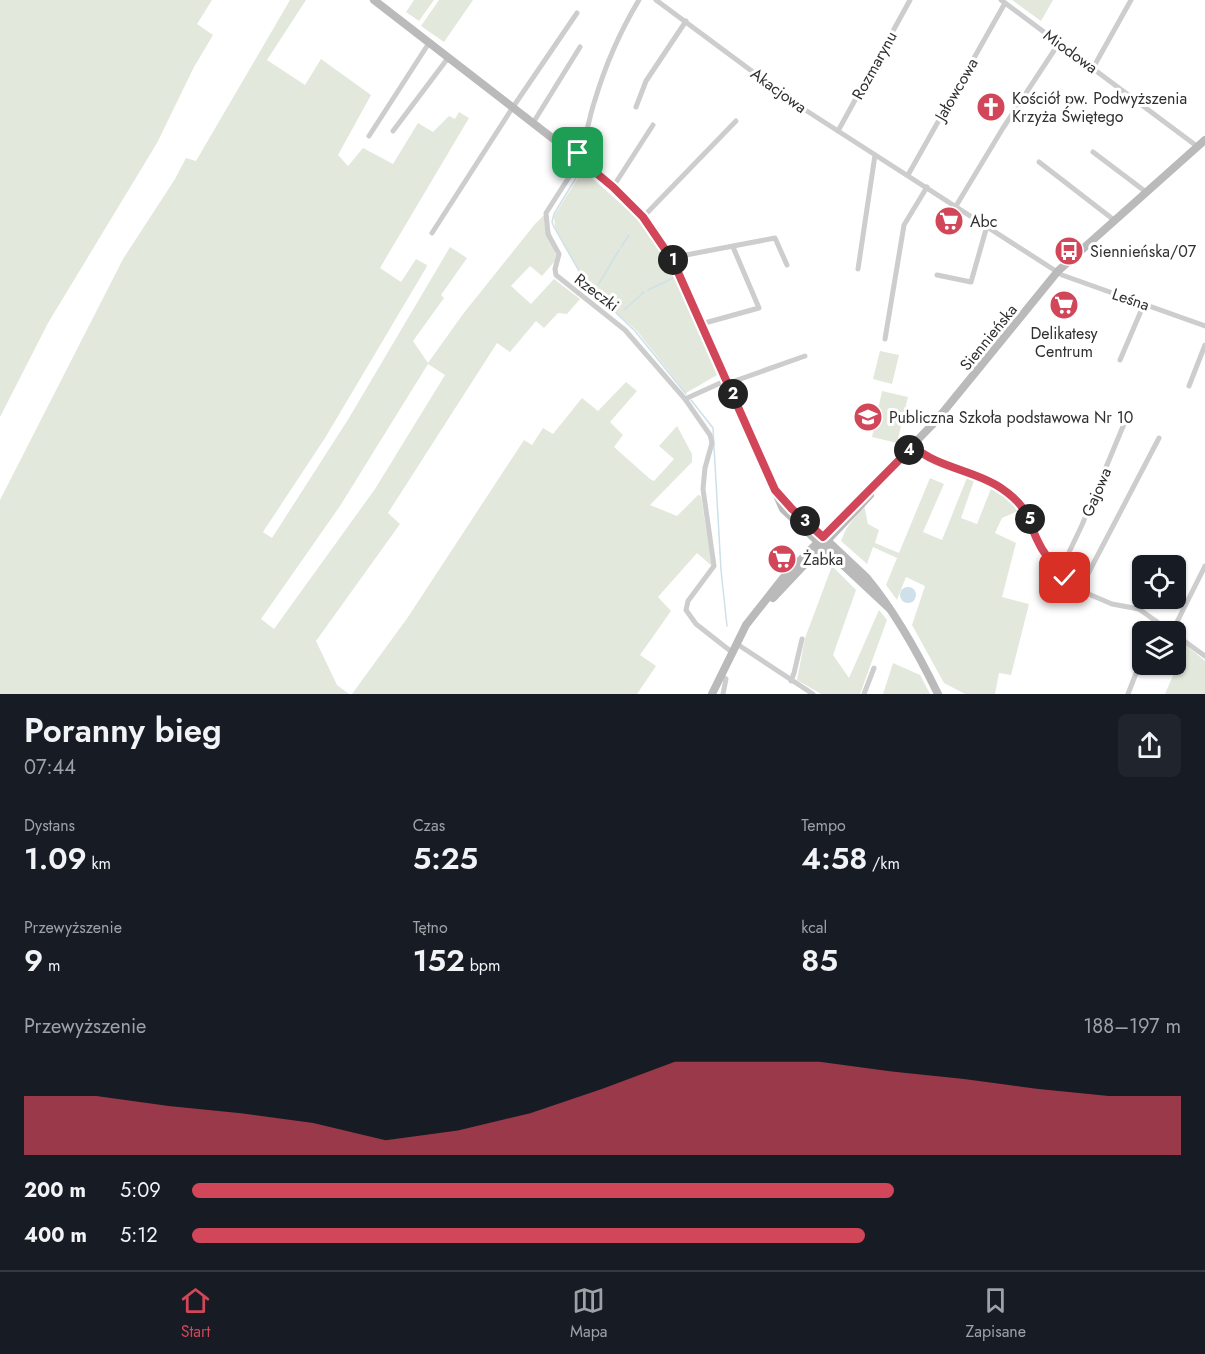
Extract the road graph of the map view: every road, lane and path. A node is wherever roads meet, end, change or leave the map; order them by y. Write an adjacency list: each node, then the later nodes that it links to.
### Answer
1 (374, 0): 9 (main road)
2 (639, 0): 26 (street, Rzeczki)
3 (656, 0): 8 (street, Akacjowa)
4 (910, 0): 20 (street, Rozmarynu)
5 (1131, 0): 13 (street)
6 (1003, 2): 10 (street, Miodowa); 28 (street, Jałowcowa)
7 (577, 13): 15 (street)
8 (686, 21): 14 (street); 20 (street, Akacjowa)
9 (429, 43): 12 (main road); 21 (street)
10 (1059, 43): 13 (street, Miodowa); 32 (street)
11 (580, 47): 17 (street)
12 (448, 58): 15 (main road); 19 (street)
13 (1093, 68): 23 (street, Miodowa)
14 (636, 107)
15 (513, 108): 17 (main road); 36 (street)
16 (736, 121): 33 (street)
17 (533, 123): 26 (main road)
18 (653, 125): 29 (street)
19 (393, 131)
20 (838, 131): 25 (street, Akacjowa)
21 (369, 136)
22 (1205, 140): 23 (main road, Siennieńska)
23 (1197, 147): 31 (main road, Siennieńska)
24 (1093, 152): 31 (street)
25 (875, 155): 28 (street, Akacjowa); 40 (street)
26 (578, 158): 29 (main road); 52 (street, Rzeczki)
27 (1039, 162): 34 (street)
28 (908, 175): 30 (street, Akacjowa)
29 (613, 187): 33 (main road)
30 (927, 188): 32 (street, Akacjowa); 46 (street)
31 (1146, 192): 34 (main road, Siennieńska)
32 (956, 206): 35 (street, Akacjowa)
33 (643, 217): 38 (main road)
34 (1114, 220): 41 (main road, Siennieńska)
35 (987, 226): 41 (street, Akacjowa); 42 (street)
36 (432, 233)
37 (733, 247): 38 (street); 39 (street); 44 (street)
38 (673, 261): 44 (main road)
39 (787, 265)
40 (858, 269)
41 (1058, 271): 43 (street, Leśna); 55 (main road, Siennieńska)
42 (937, 275)
43 (1144, 304): 45 (street, Leśna); 49 (street)
44 (701, 324): 50 (main road)
45 (1205, 326)
46 (885, 339)
47 (1205, 345): 51 (street)
48 (805, 356): 50 (street)
49 (1120, 360)
50 (728, 382): 52 (street); 56 (main road)
51 (1189, 386)
52 (685, 399): 65 (street, Rzeczki)
53 (1129, 412): 58 (street, Gajowa)
54 (1160, 438): 59 (street, Gajowa)
55 (913, 446): 56 (main road, Siennieńska); 58 (street)
56 (822, 542): 64 (main road, Siennieńska); 75 (main road)
57 (1205, 566): 61 (street)
58 (1058, 570): 59 (street)
59 (1079, 591): 60 (street)
60 (1156, 621)
61 (1178, 621)
62 (802, 639): 70 (street)
63 (1186, 642): 66 (street)
64 (737, 644): 65 (main road, Siennieńska); 70 (street)
65 (733, 653): 69 (main road, Siennieńska)
66 (1205, 656)
67 (874, 668): 74 (street)
68 (1135, 675): 76 (street)
69 (721, 676): 71 (main road, Siennieńska); 72 (street)
70 (791, 681): 73 (street)
71 (712, 694)
72 (723, 694)
73 (813, 694)
74 (864, 694)
75 (938, 694)
76 (1128, 694)

